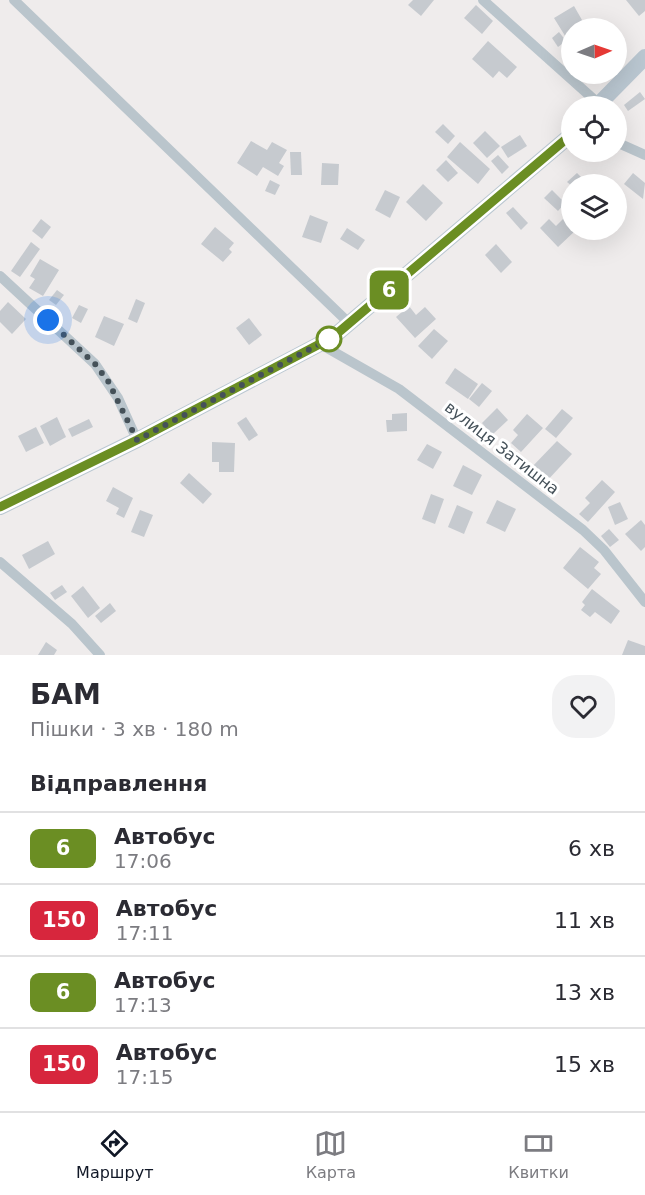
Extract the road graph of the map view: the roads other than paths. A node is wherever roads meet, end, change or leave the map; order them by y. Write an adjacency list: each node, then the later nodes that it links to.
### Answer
1 (14, 0): 10 (street)
2 (483, 0): 4 (street)
3 (645, 57): 5 (street)
4 (588, 96)
5 (607, 96)
6 (561, 143): 10 (street)
7 (627, 147): 8 (street)
8 (645, 156)
9 (0, 276): 12 (street)
10 (350, 324): 11 (street)
11 (320, 344): 12 (street); 15 (street, вулиця Затишна)
12 (137, 440): 13 (street)
13 (0, 507)
14 (0, 562): 16 (street)
15 (645, 602)
16 (100, 655)

